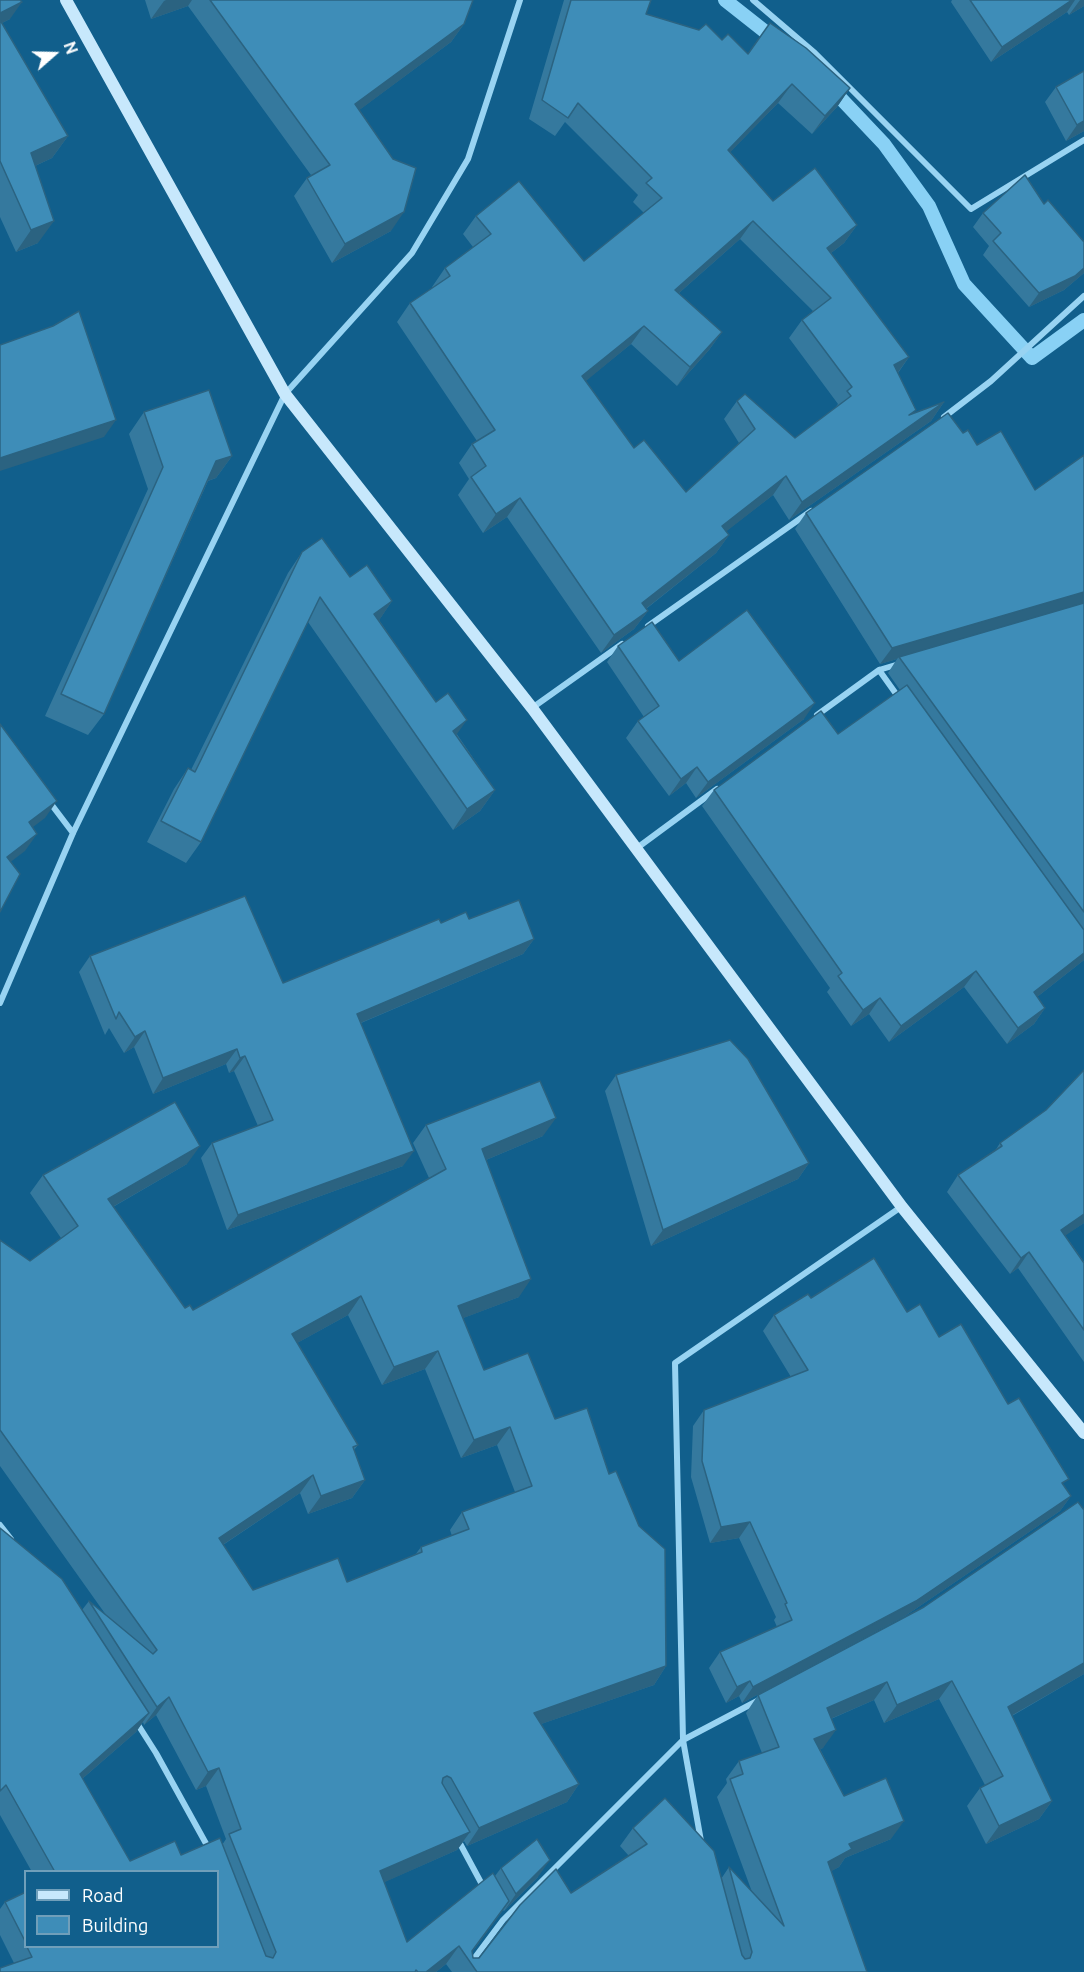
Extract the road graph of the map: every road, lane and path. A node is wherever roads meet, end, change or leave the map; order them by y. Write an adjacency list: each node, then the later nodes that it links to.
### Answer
1 (66, 0): 6 (street)
2 (520, 0): 6 (street)
3 (753, 0): 4 (street)
4 (1084, 140)
5 (1084, 296): 7 (street)
6 (285, 394): 14 (street); 18 (street)
7 (934, 425)
8 (821, 504): 9 (street)
9 (638, 633)
10 (629, 639): 14 (street)
11 (912, 660): 12 (street)
12 (879, 670): 13 (street); 15 (street)
13 (906, 707)
14 (532, 708): 19 (street)
15 (813, 718)
16 (721, 786): 19 (street)
17 (40, 789): 18 (street)
18 (73, 833): 20 (street)
19 (637, 848): 21 (street)
20 (0, 1003)
21 (902, 1207): 22 (street); 27 (street)
22 (1084, 1433)
23 (0, 1525): 24 (street)
24 (14, 1542)
25 (765, 1697): 27 (street)
26 (131, 1713): 30 (street)
27 (683, 1740): 29 (street); 33 (street)
28 (451, 1829): 31 (street)
29 (703, 1851)
30 (211, 1854)
31 (491, 1900)
32 (497, 1910): 33 (street)
33 (503, 1920): 34 (street)
34 (464, 1972)

